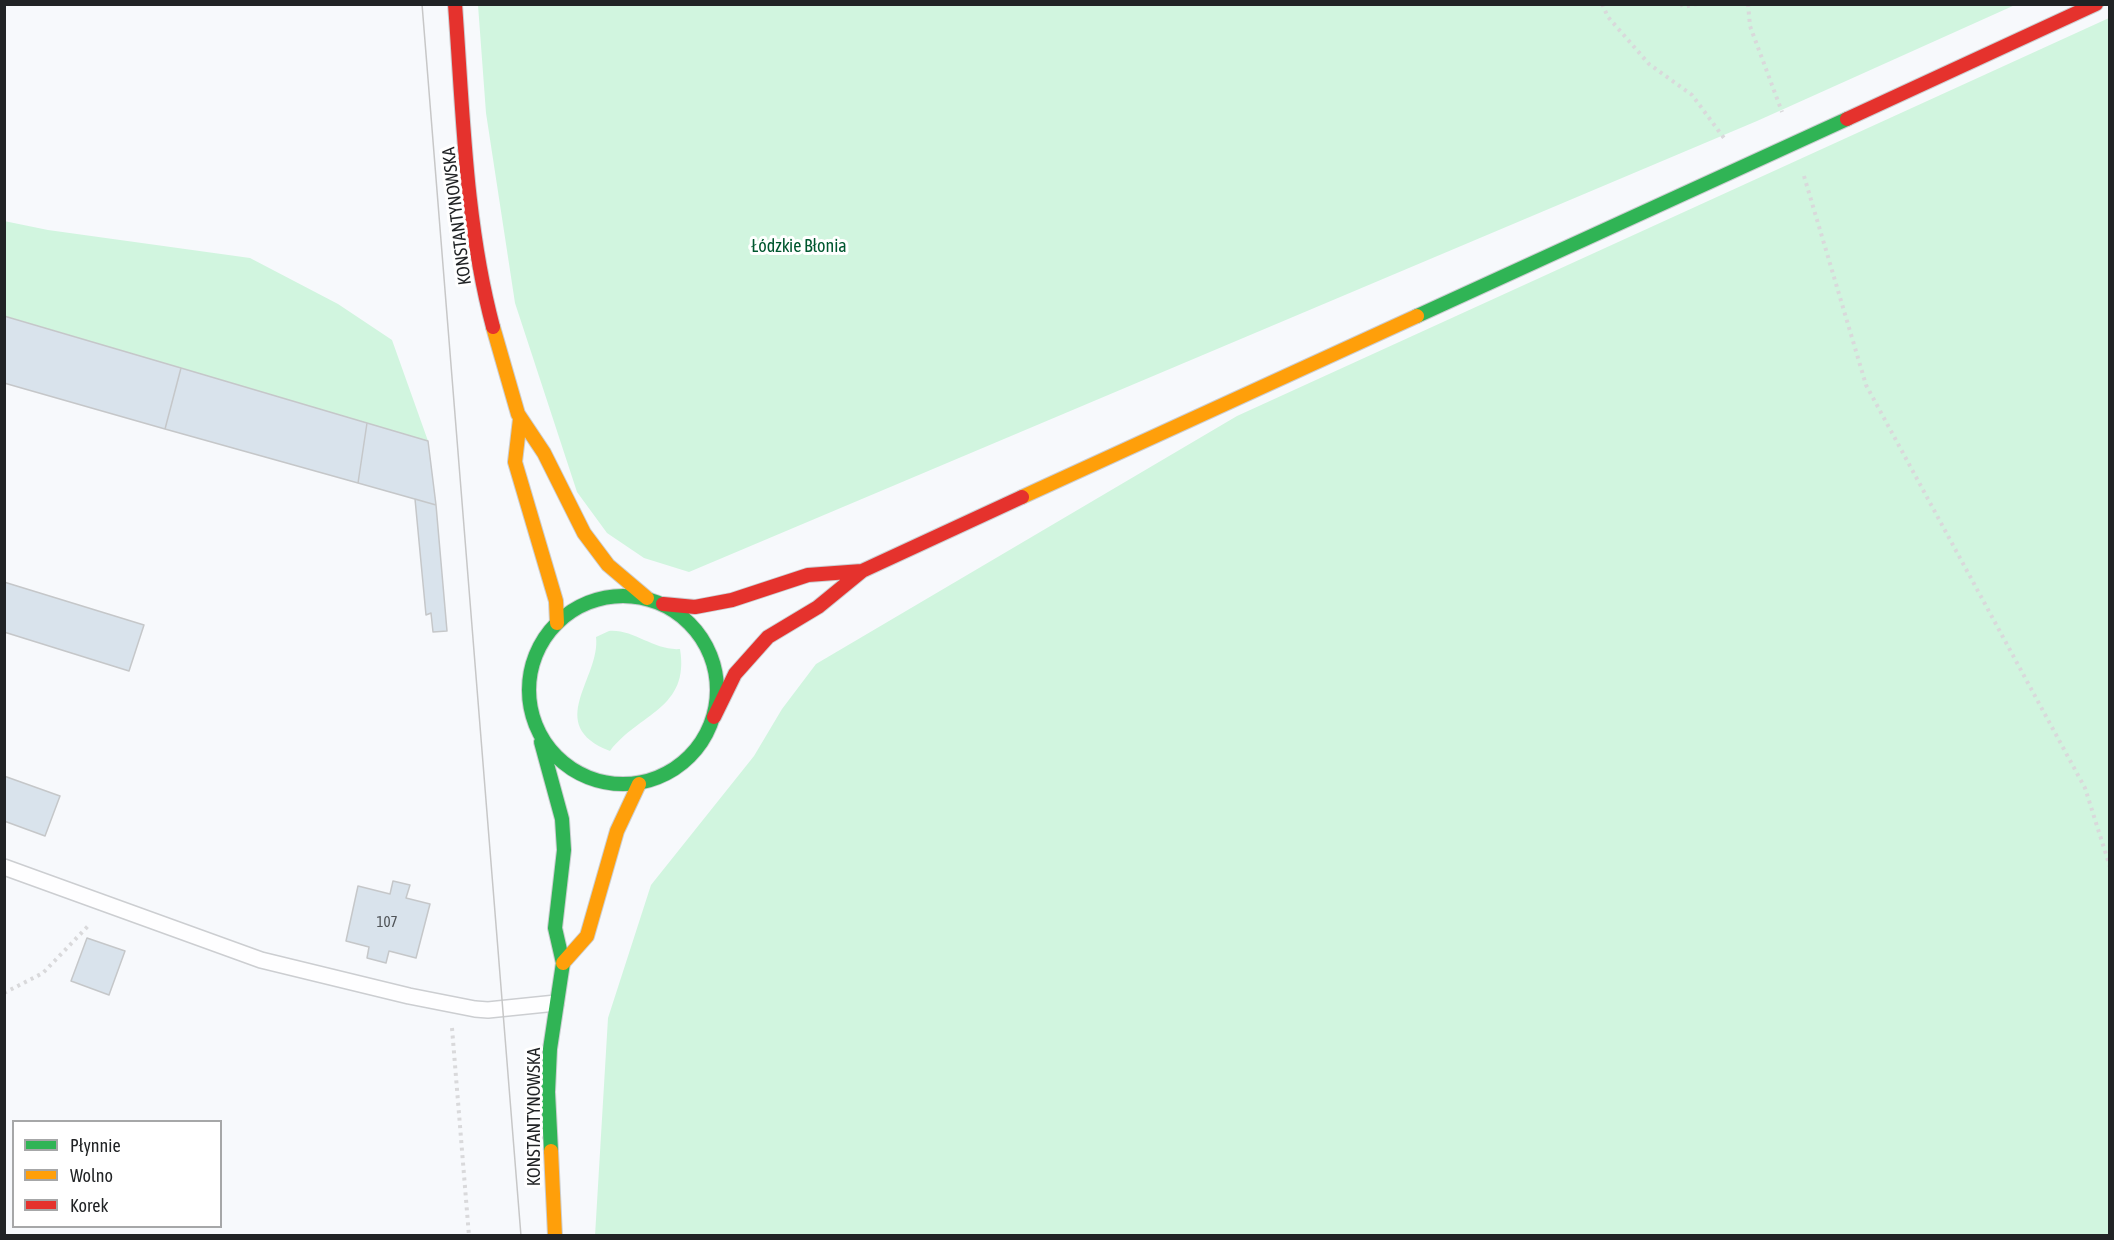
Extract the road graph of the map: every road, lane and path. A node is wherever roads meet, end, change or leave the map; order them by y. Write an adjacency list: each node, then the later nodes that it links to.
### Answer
1 (455, 4): 9 (main road, KONSTANTYNOWSKA)
2 (1602, 4): 8 (path)
3 (1681, 4): 4 (path)
4 (1696, 4)
5 (1748, 4): 7 (path)
6 (2097, 4): 7 (main road)
7 (1794, 142): 8 (main road); 18 (path)
8 (1745, 165): 10 (main road)
9 (520, 419): 11 (main road, KONSTANTYNOWSKA); 13 (main road, KONSTANTYNOWSKA)
10 (862, 571): 12 (main road); 14 (main road)
11 (647, 598): 12 (main road); 13 (main road)
12 (663, 604): 14 (main road)
13 (557, 623): 15 (main road)
14 (714, 717): 16 (main road)
15 (537, 729): 16 (main road); 20 (main road, KONSTANTYNOWSKA)
16 (639, 784): 20 (main road)
17 (4, 867): 19 (lane)
18 (2109, 867)
19 (99, 903): 21 (path); 22 (lane)
20 (562, 963): 23 (main road, KONSTANTYNOWSKA)
21 (4, 993)
22 (450, 1003): 23 (lane); 24 (path)
23 (556, 1003): 25 (main road, KONSTANTYNOWSKA)
24 (469, 1236)
25 (555, 1236)

